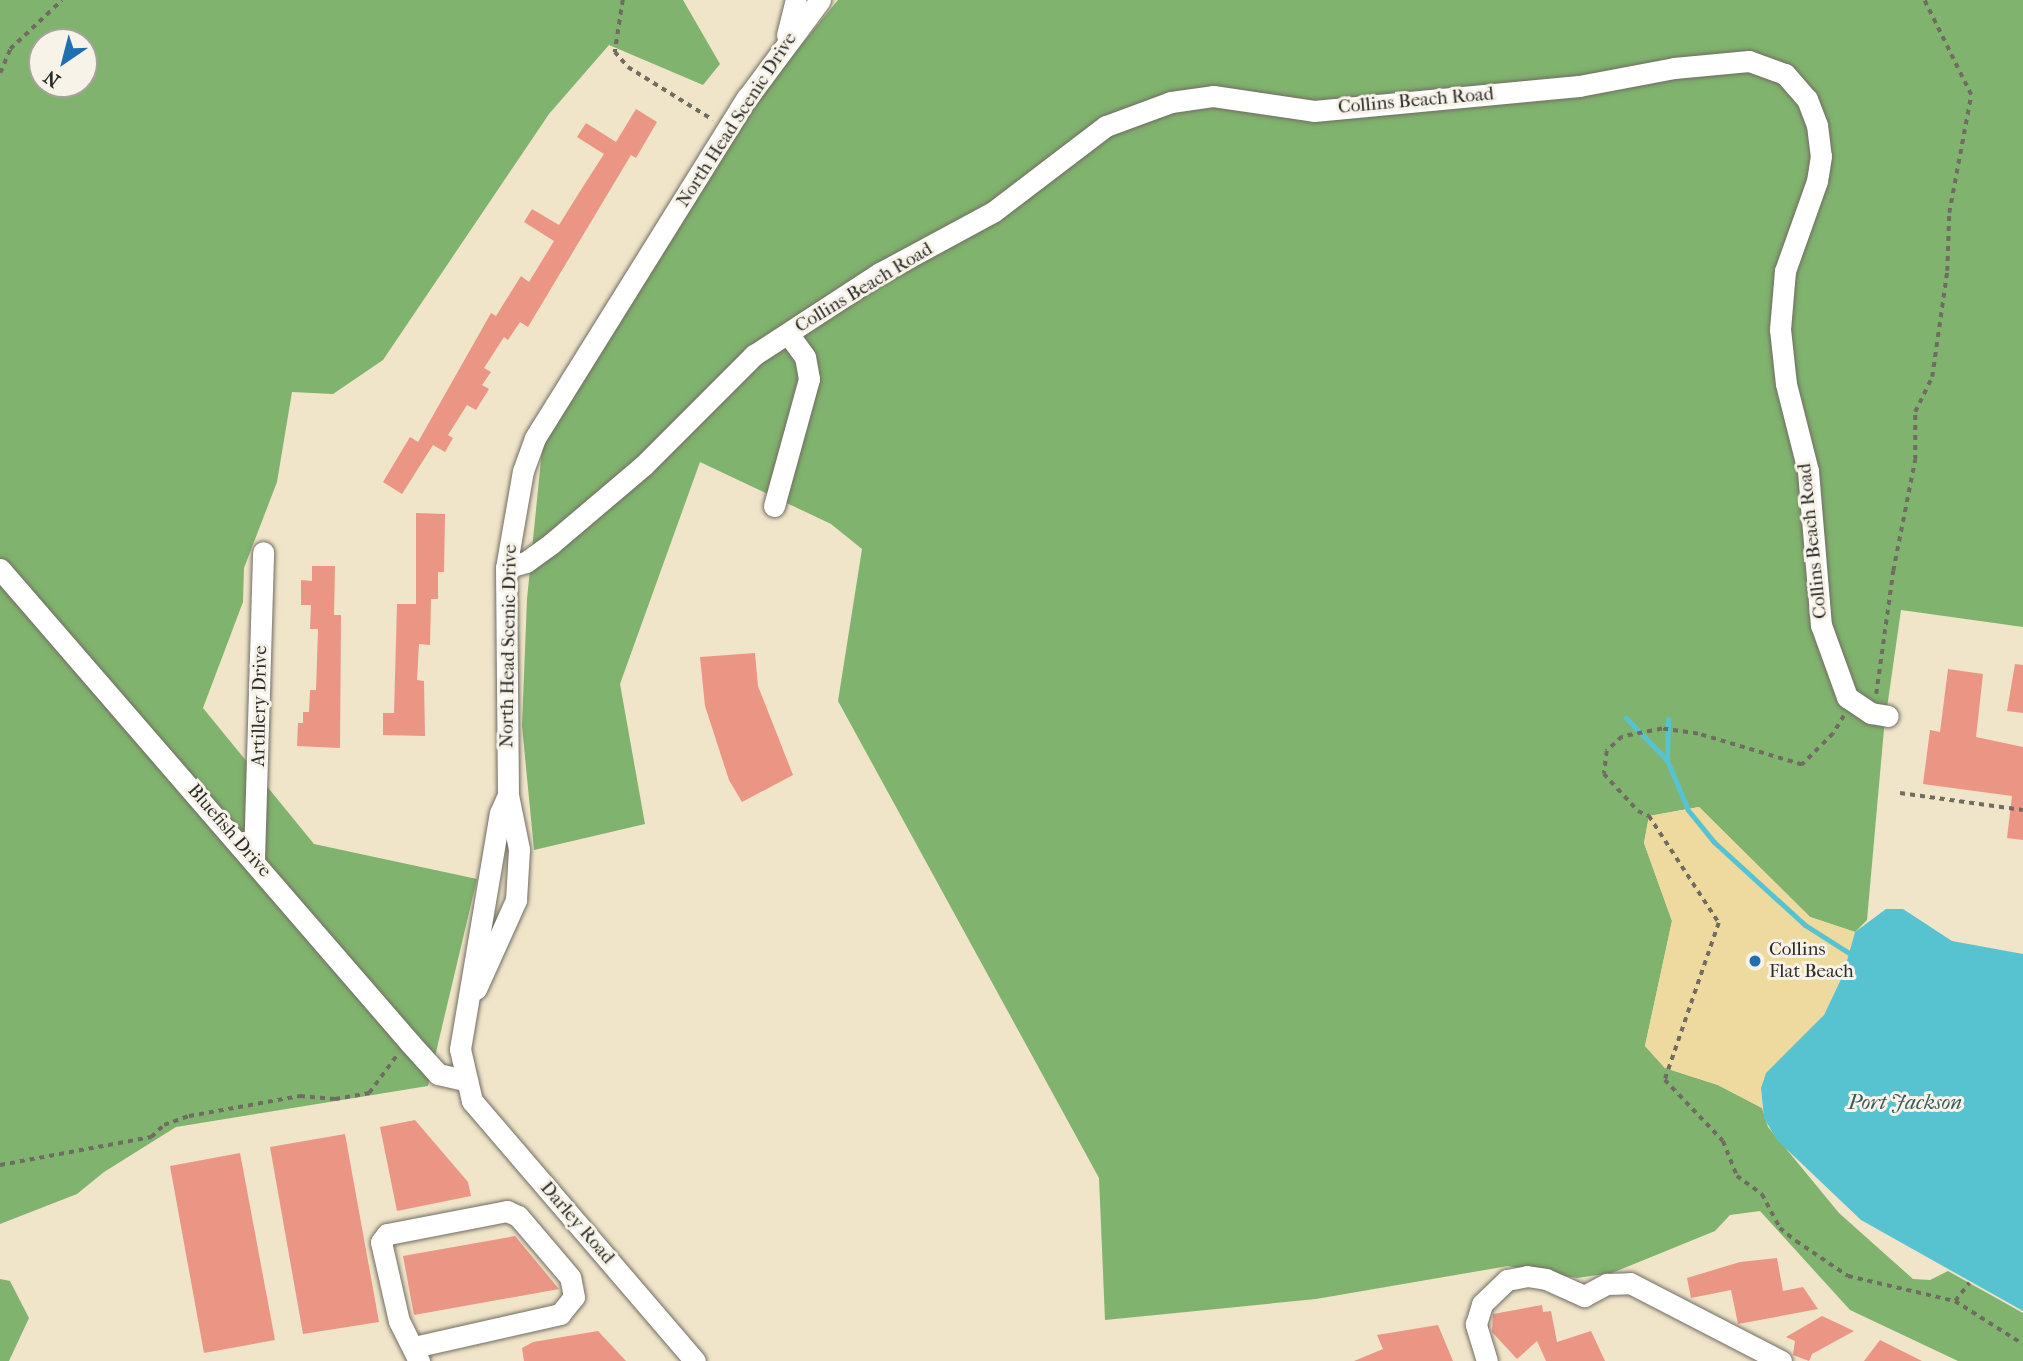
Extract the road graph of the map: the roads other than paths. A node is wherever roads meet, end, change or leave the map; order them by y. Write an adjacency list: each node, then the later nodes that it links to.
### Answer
1 (796, 0): 3 (street)
2 (820, 0): 3 (street, North Head Scenic Drive)
3 (785, 43): 7 (street, North Head Scenic Drive)
4 (788, 334): 5 (street); 7 (street, Collins Beach Road); 9 (street, Collins Beach Road)
5 (774, 506)
6 (263, 552): 11 (street, Artillery Drive)
7 (506, 568): 10 (street, North Head Scenic Drive)
8 (0, 569): 11 (street, Bluefish Drive)
9 (1879, 714)
10 (508, 795): 12 (street, North Head Scenic Drive); 12 (street)
11 (254, 859): 13 (street, Bluefish Drive)
12 (470, 1000): 13 (street, North Head Scenic Drive)
13 (465, 1080): 15 (street, Darley Road)
14 (416, 1354): 14 (street)
15 (695, 1361)
16 (1487, 1361): 17 (street)
17 (1781, 1361)

